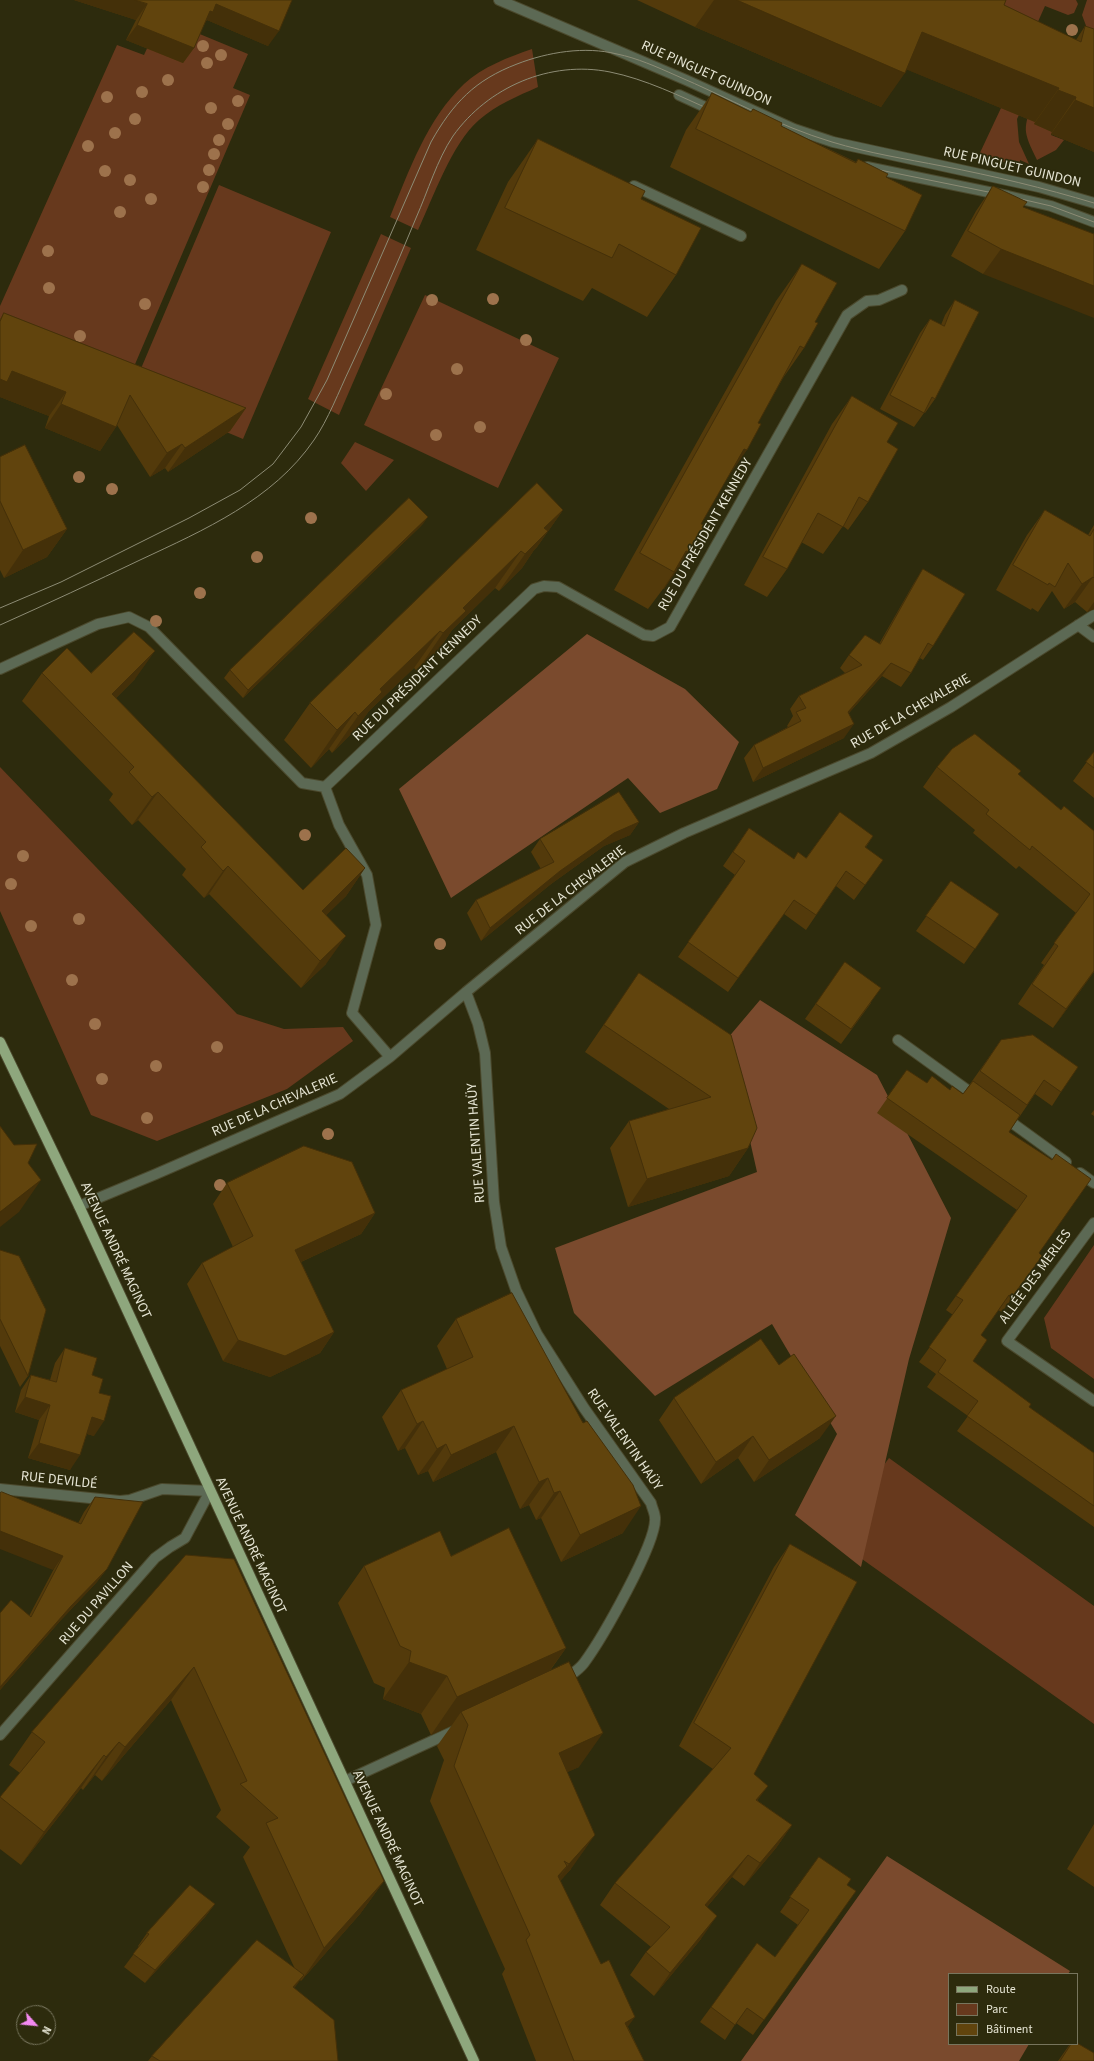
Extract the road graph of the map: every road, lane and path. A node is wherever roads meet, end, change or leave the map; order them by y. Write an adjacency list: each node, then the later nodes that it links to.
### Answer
1 (498, 0): 6 (street, RUE PINGUET GUINDON)
2 (679, 96): 3 (street)
3 (725, 116)
4 (854, 165): 7 (street)
5 (627, 182): 8 (street)
6 (1094, 203)
7 (1094, 222)
8 (741, 236)
9 (902, 290): 14 (street, RUE DU PRÉSIDENT KENNEDY)
10 (1094, 615): 11 (street, RUE DE LA CHEVALERIE)
11 (1078, 625): 12 (street); 15 (street, RUE DE LA CHEVALERIE)
12 (1094, 637)
13 (0, 669): 14 (street)
14 (325, 786): 18 (street)
15 (466, 992): 18 (street, RUE DE LA CHEVALERIE); 25 (street, RUE VALENTIN HAÜY)
16 (898, 1040): 19 (street)
17 (0, 1042): 20 (main road, AVENUE ANDRÉ MAGINOT)
18 (390, 1057): 20 (street, RUE DE LA CHEVALERIE)
19 (1094, 1182)
20 (79, 1206): 24 (main road, AVENUE ANDRÉ MAGINOT)
21 (1094, 1223): 22 (street, ALLÉE DES MERLES)
22 (1094, 1401)
23 (0, 1489): 24 (street, RUE DEVILDÉ)
24 (210, 1491): 27 (street, RUE DU PAVILLON); 28 (main road, AVENUE ANDRÉ MAGINOT)
25 (556, 1684)
26 (463, 1727): 28 (street)
27 (0, 1736)
28 (345, 1781): 29 (main road, AVENUE ANDRÉ MAGINOT)
29 (474, 2061)

